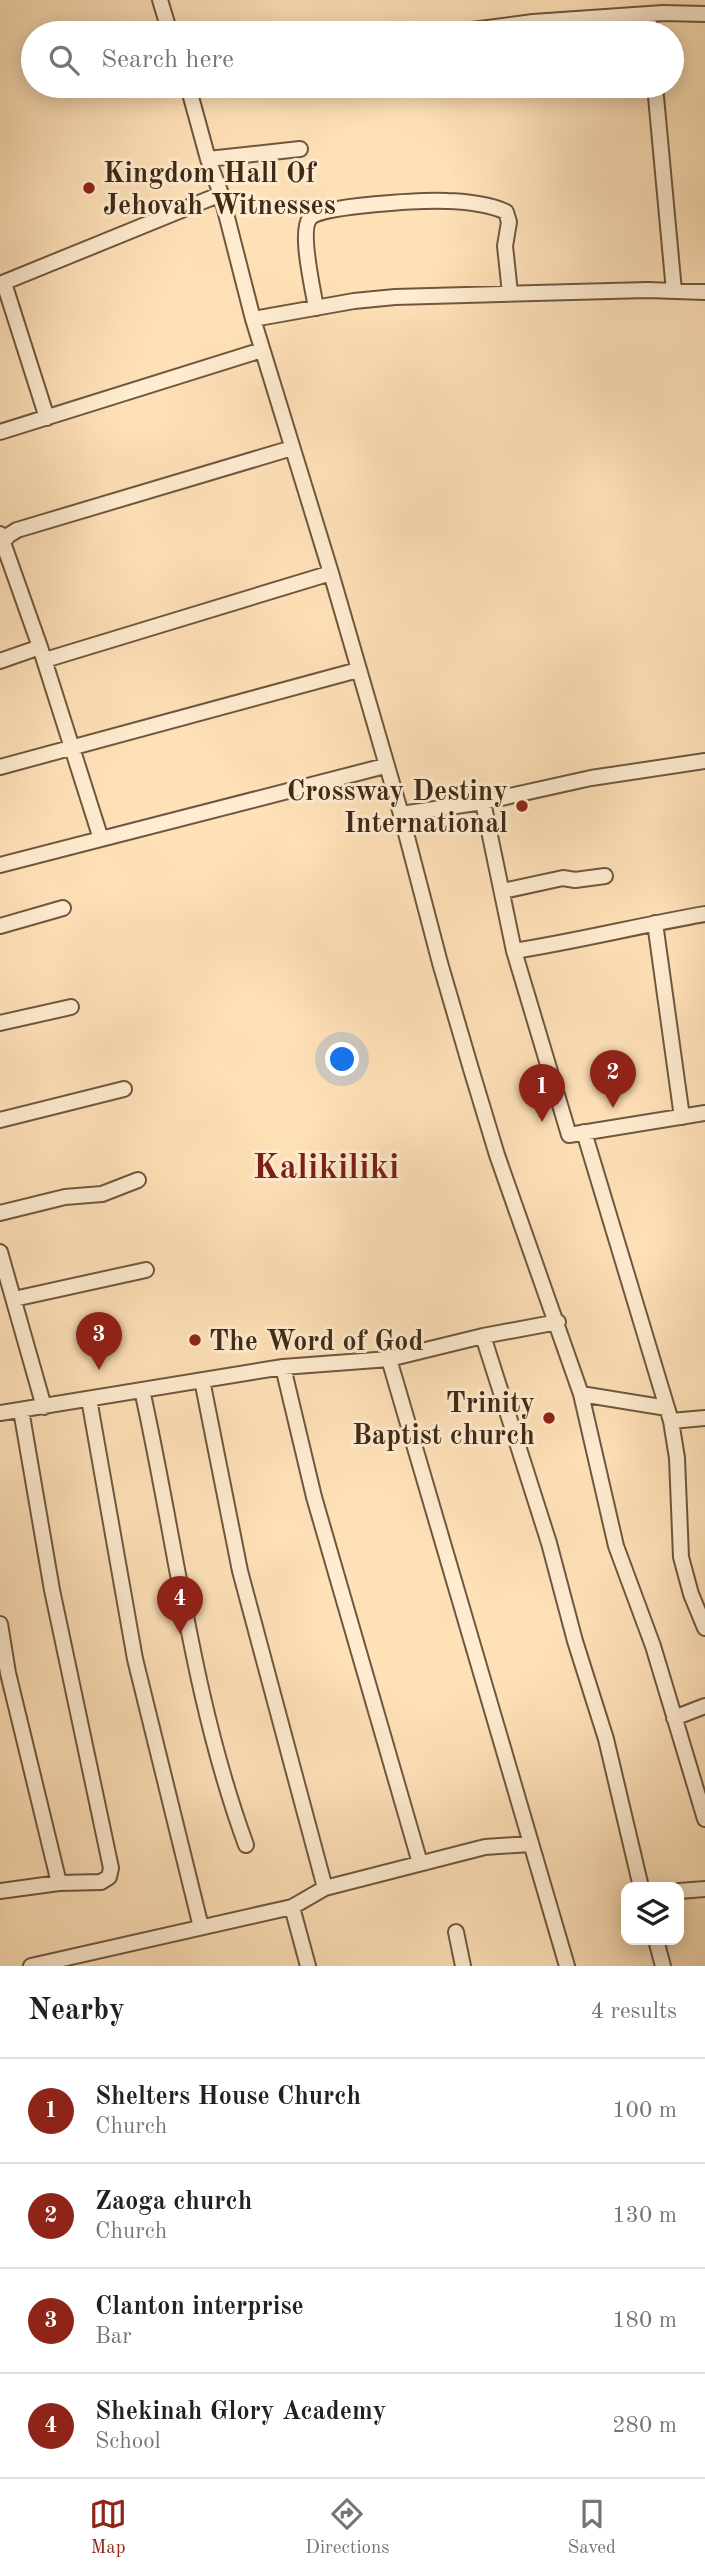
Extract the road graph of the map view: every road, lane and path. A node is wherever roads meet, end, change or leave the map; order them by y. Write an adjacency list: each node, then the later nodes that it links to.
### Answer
1 (160, 0): 4 (street)
2 (648, 14): 3 (street); 5 (street); 6 (street)
3 (705, 14)
4 (166, 21)
5 (547, 21)
6 (649, 21)
7 (191, 98): 10 (street)
8 (656, 98): 13 (street)
9 (300, 149): 10 (street)
10 (208, 159): 11 (street)
11 (221, 194): 12 (street); 17 (street)
12 (2, 283): 19 (street)
13 (674, 291): 14 (street); 15 (street)
14 (705, 292)
15 (510, 293): 16 (street); 16 (street)
16 (316, 308): 17 (street)
17 (253, 319): 18 (street)
18 (262, 350): 19 (street); 21 (street)
19 (47, 418): 20 (street)
20 (0, 432)
21 (292, 448): 22 (street); 23 (street)
22 (1, 540): 24 (street)
23 (331, 573): 24 (street); 26 (street)
24 (42, 654): 25 (street); 27 (street)
25 (0, 661)
26 (358, 670): 27 (street); 30 (street)
27 (72, 746): 29 (street); 33 (street)
28 (705, 761): 31 (street)
29 (0, 766)
30 (385, 766): 32 (street); 33 (street)
31 (483, 802): 32 (street); 36 (street)
32 (401, 814): 54 (street)
33 (101, 839): 34 (street)
34 (0, 865)
35 (605, 876): 36 (street)
36 (503, 891): 41 (street)
37 (63, 908): 40 (street)
38 (705, 914): 39 (street)
39 (655, 922): 41 (street); 46 (street)
40 (0, 926)
41 (514, 951): 48 (street)
42 (71, 1007): 43 (street)
43 (0, 1023)
44 (124, 1088): 47 (street)
45 (705, 1113): 46 (street)
46 (682, 1117): 48 (street)
47 (0, 1120)
48 (584, 1132): 65 (street)
49 (138, 1180): 50 (street)
50 (0, 1213)
51 (0, 1252): 53 (street)
52 (146, 1270): 53 (street)
53 (14, 1299): 62 (street)
54 (558, 1322): 55 (street); 60 (street)
55 (484, 1336): 56 (street); 75 (street)
56 (389, 1359): 57 (street); 72 (street)
57 (283, 1367): 58 (street); 74 (street)
58 (202, 1380): 59 (street); 77 (street)
59 (142, 1390): 61 (street); 73 (street)
60 (581, 1394): 65 (street); 70 (street)
61 (89, 1399): 62 (street); 82 (street)
62 (44, 1407): 63 (street)
63 (21, 1410): 64 (street); 76 (street)
64 (0, 1413)
65 (669, 1414): 66 (street); 68 (street)
66 (705, 1418)
67 (0, 1624): 76 (street)
68 (705, 1628)
69 (705, 1706): 70 (street)
70 (674, 1718): 71 (street)
71 (705, 1819)
72 (530, 1844): 74 (street); 88 (street)
73 (246, 1845)
74 (420, 1863): 77 (street)
75 (640, 1882)
76 (59, 1883): 79 (street)
77 (325, 1888): 81 (street)
78 (705, 1889): 80 (street)
79 (0, 1891)
80 (684, 1891)
81 (292, 1907): 82 (street); 86 (street)
82 (201, 1927): 85 (street)
83 (456, 1932): 87 (street)
84 (657, 1945): 89 (street)
85 (31, 1966)
86 (308, 1966)
87 (463, 1966)
88 (567, 1966)
89 (663, 1966)

